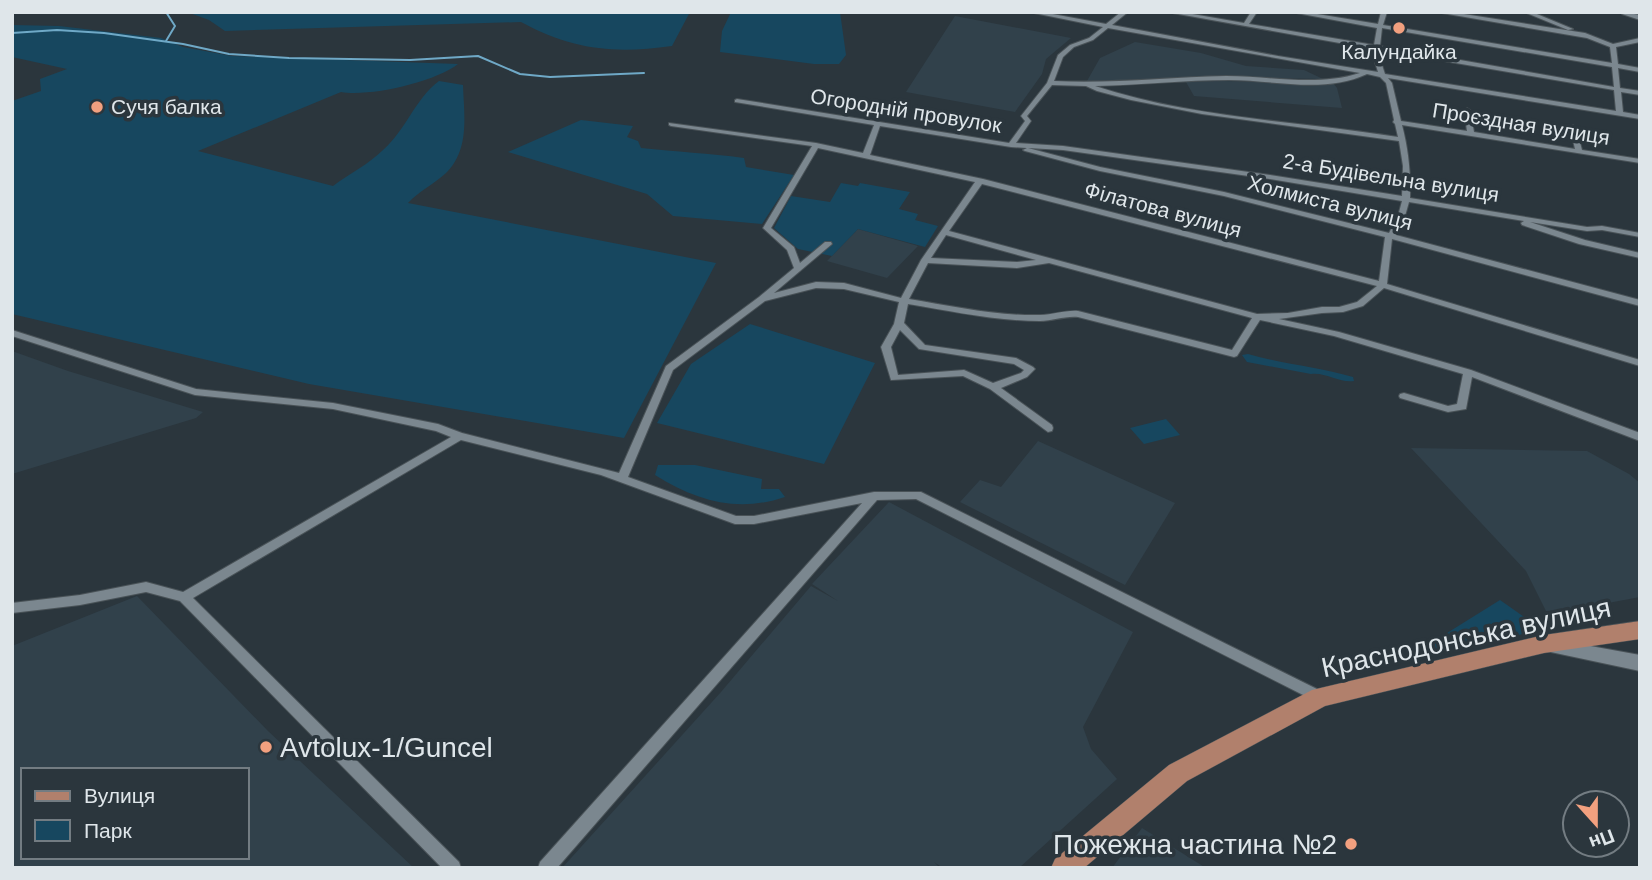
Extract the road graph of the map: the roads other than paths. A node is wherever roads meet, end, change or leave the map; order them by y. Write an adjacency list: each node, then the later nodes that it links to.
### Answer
1 (1032, 12): 12 (street)
2 (1125, 12): 12 (street, Огородній провулок)
3 (1170, 12): 11 (street)
4 (1254, 12): 11 (street)
5 (1294, 12): 13 (street)
6 (1384, 12): 13 (street)
7 (1439, 12): 14 (street)
8 (1527, 12): 14 (street)
9 (1625, 12): 10 (street)
10 (1640, 18)
11 (1246, 25): 17 (street)
12 (1110, 26): 20 (street); 22 (street, Огородній провулок)
13 (1380, 27): 17 (street); 18 (street)
14 (1592, 37): 16 (street)
15 (1640, 40): 16 (street)
16 (1613, 46): 18 (street)
17 (1375, 48): 21 (street); 24 (street)
18 (1616, 66): 19 (street); 24 (street)
19 (1640, 70)
20 (1366, 73): 21 (street); 23 (street)
21 (1381, 75): 28 (street); 30 (street)
22 (1050, 83): 23 (street); 37 (street, Огородній провулок)
23 (1090, 86): 35 (street)
24 (1619, 89): 25 (street); 28 (street)
25 (1640, 93)
26 (737, 101): 32 (street, Огородній провулок)
27 (1467, 110): 34 (street)
28 (1620, 114): 29 (street)
29 (1640, 117)
30 (1396, 122): 34 (street, Проєздная вулиця); 35 (street)
31 (671, 124): 36 (street, Філатова вулиця)
32 (877, 125): 37 (street, Огородній провулок); 39 (street)
33 (1573, 127): 38 (street)
34 (1471, 133): 38 (street, Проєздная вулиця)
35 (1403, 140): 42 (street)
36 (816, 145): 39 (street, Філатова вулиця); 51 (street)
37 (1011, 145): 42 (street, 2-а Будівельна вулиця); 46 (street, Холмиста вулиця)
38 (1579, 150): 40 (street, Проєздная вулиця)
39 (866, 155): 41 (street, Філатова вулиця)
40 (1640, 161)
41 (980, 181): 44 (street); 52 (street, Філатова вулиця)
42 (1407, 198): 43 (street, 2-а Будівельна вулиця); 46 (street)
43 (1499, 213): 45 (street, 2-а Будівельна вулиця); 48 (street)
44 (943, 232): 49 (street); 50 (street)
45 (1640, 234)
46 (1392, 236): 52 (street); 55 (street, Холмиста вулиця)
47 (828, 244): 51 (street)
48 (1640, 256)
49 (925, 260): 50 (street); 54 (street)
50 (1054, 260): 56 (street)
51 (798, 269): 53 (street)
52 (1384, 285): 56 (street); 59 (street, Філатова вулиця)
53 (762, 299): 54 (street); 66 (street)
54 (904, 301): 56 (street); 57 (street)
55 (1640, 303)
56 (1257, 317): 60 (street)
57 (899, 324): 61 (street); 61 (street)
58 (12, 333): 64 (street)
59 (1640, 363)
60 (1468, 372): 62 (street); 65 (street)
61 (993, 387): 63 (street)
62 (1404, 396)
63 (1048, 428)
64 (460, 436): 66 (street); 68 (street)
65 (1640, 437)
66 (622, 478): 67 (street)
67 (874, 496): 73 (street); 75 (street)
68 (184, 597): 69 (street); 74 (street)
69 (12, 608)
70 (1640, 630): 71 (main road, Краснодонська вулиця)
71 (1544, 644): 72 (street); 73 (main road, Краснодонська вулиця)
72 (1640, 663)
73 (1321, 697): 76 (main road, Краснодонська вулиця)
74 (453, 868)
75 (546, 868)
76 (1064, 868)

